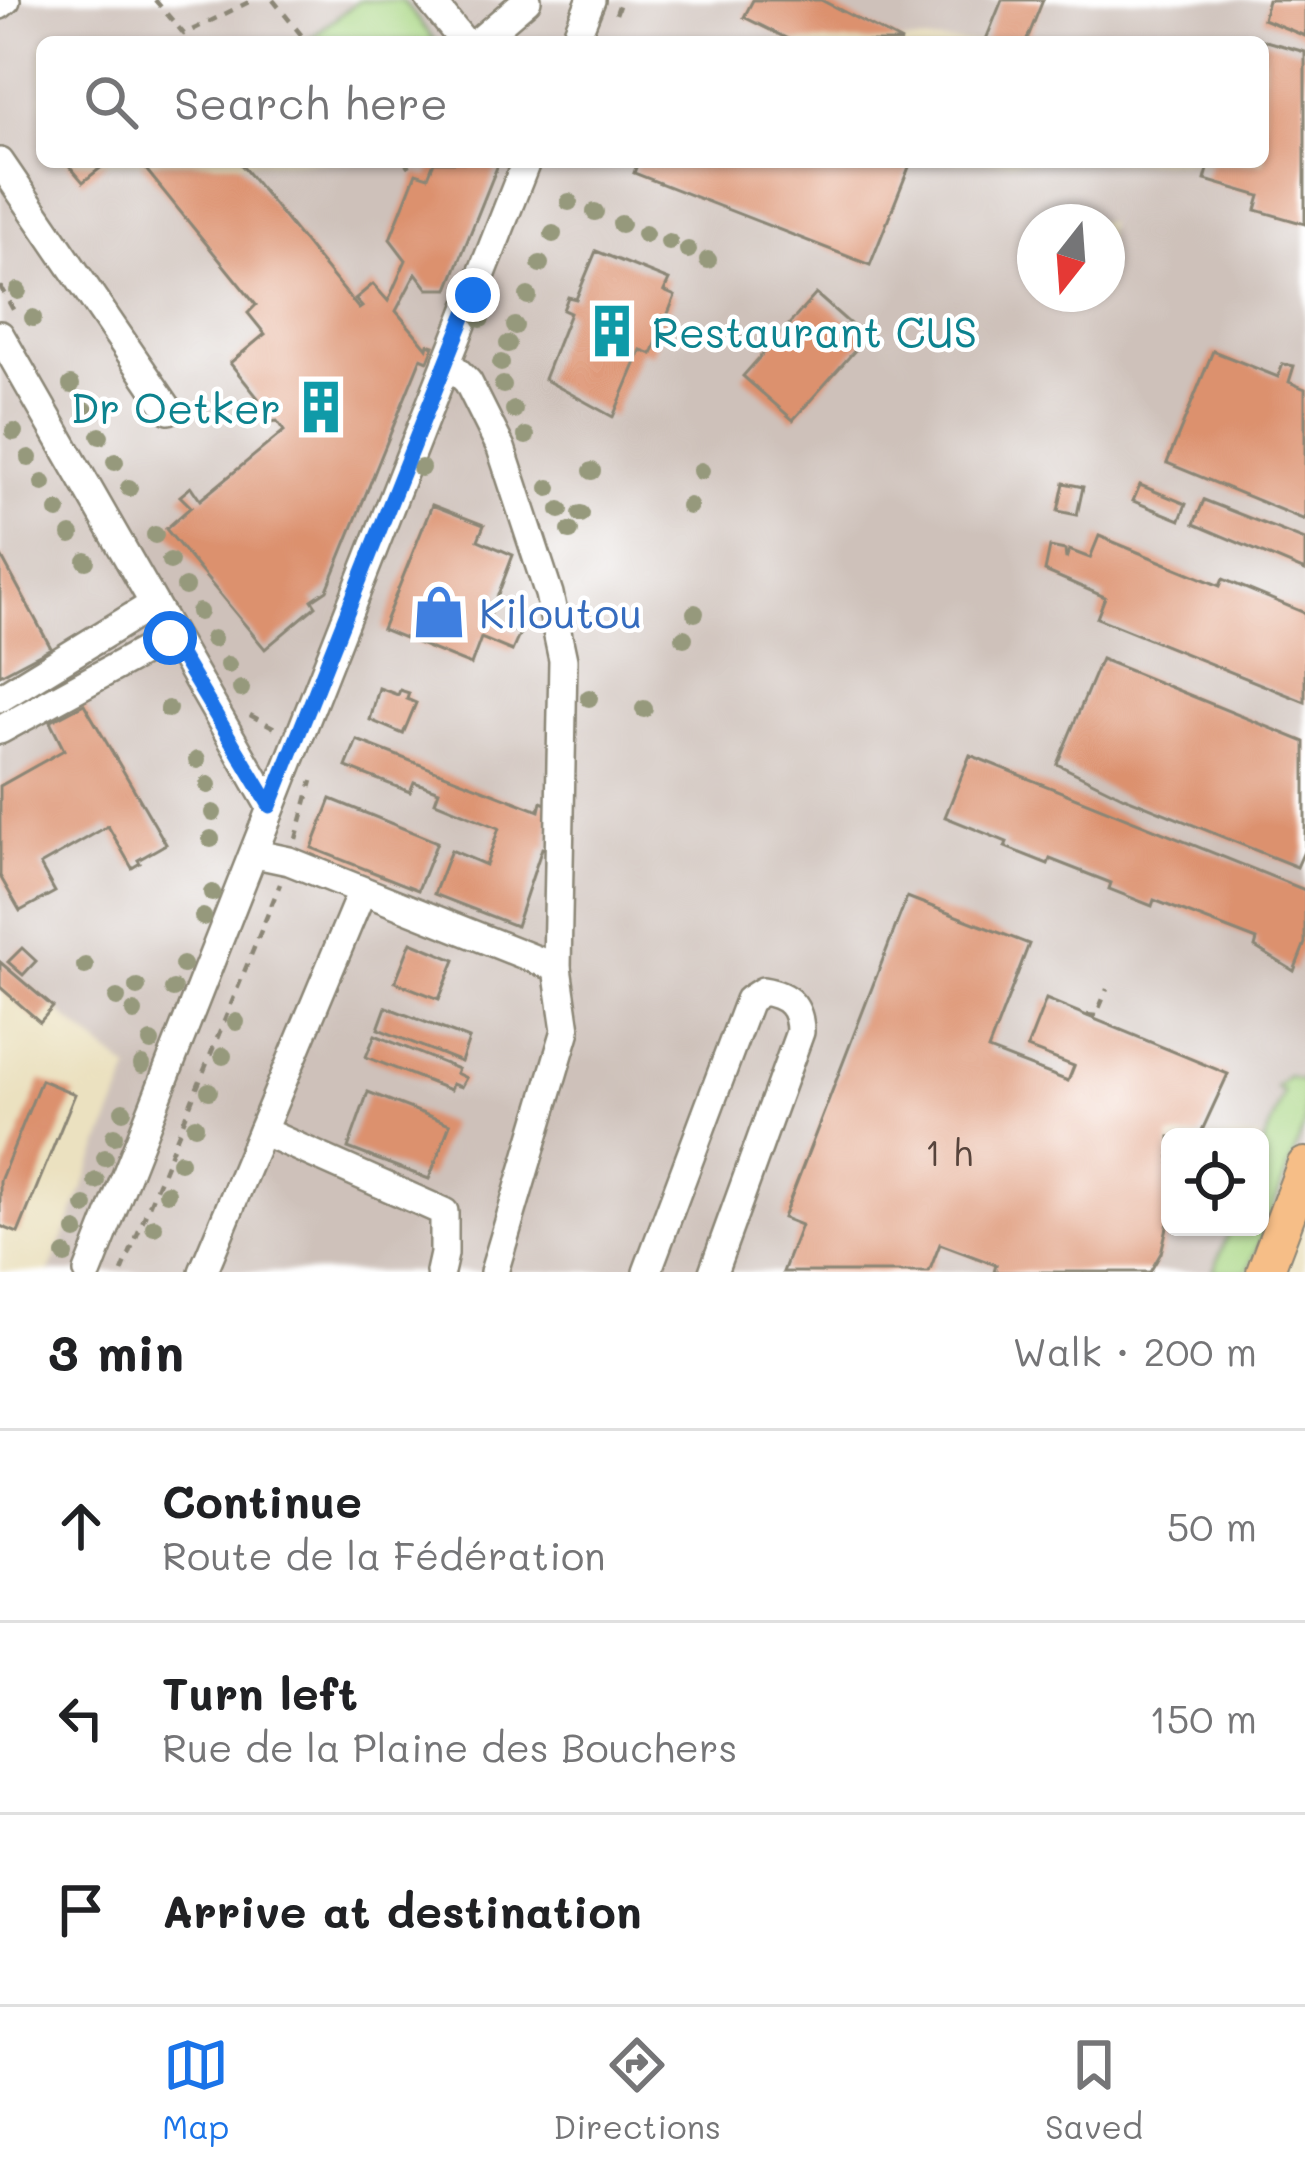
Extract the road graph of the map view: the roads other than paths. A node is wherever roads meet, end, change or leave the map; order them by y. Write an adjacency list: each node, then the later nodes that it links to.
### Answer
1 (430, 0): 4 (street)
2 (527, 0): 5 (street)
3 (591, 0): 6 (street)
4 (459, 36)
5 (485, 36)
6 (576, 36)
7 (0, 162): 11 (street)
8 (524, 168): 10 (street)
9 (0, 335): 12 (street)
10 (447, 361): 16 (street); 19 (street)
11 (170, 410)
12 (152, 605): 13 (street); 14 (street)
13 (170, 638): 15 (street); 16 (street)
14 (0, 698)
15 (0, 730)
16 (270, 806): 17 (street)
17 (256, 854): 18 (street); 22 (street)
18 (362, 891): 19 (street); 20 (street)
19 (556, 968): 25 (street)
20 (262, 1131): 23 (street); 24 (street)
21 (1305, 1166): 28 (main road)
22 (88, 1272)
23 (203, 1272)
24 (440, 1272)
25 (494, 1272)
26 (647, 1272): 27 (street)
27 (713, 1272)
28 (1265, 1272)

